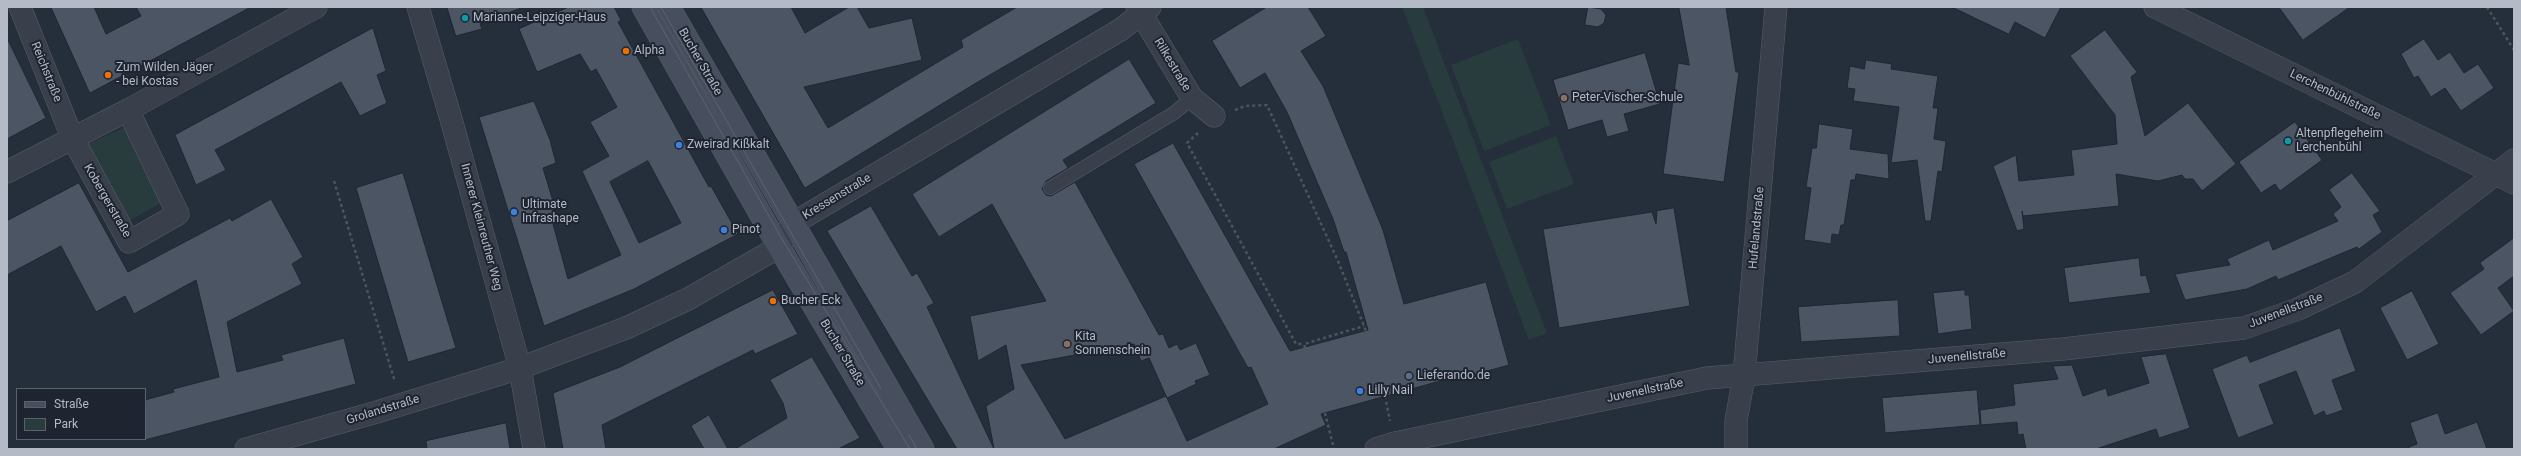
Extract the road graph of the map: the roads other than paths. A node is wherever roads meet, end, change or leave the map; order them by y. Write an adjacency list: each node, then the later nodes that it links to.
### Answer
1 (20, 7): 12 (street, Reichstraße)
2 (316, 7): 10 (street)
3 (418, 7): 19 (street, Innerer Kleinreuther Weg)
4 (643, 7): 18 (main road, Bucher Straße)
5 (669, 7): 17 (main road, Bucher Straße)
6 (1776, 7): 20 (street, Hufelandstraße)
7 (2155, 7): 15 (street, Lerchenbühlstraße)
8 (1142, 9): 9 (street, Rilkestraße); 17 (street, Kressenstraße)
9 (1192, 98): 11 (street, Rilkestraße); 16 (lane)
10 (128, 110): 12 (street); 12 (street, Kobergerstraße)
11 (1214, 116)
12 (72, 137): 14 (street)
13 (2514, 160): 15 (street, Juvenellstraße)
14 (7, 172)
15 (2506, 179): 20 (street, Juvenellstraße)
16 (1050, 188)
17 (792, 224): 18 (street, Kressenstraße); 24 (main road, Bucher Straße)
18 (780, 247): 19 (street); 23 (main road, Bucher Straße)
19 (520, 368): 21 (street, Grolandstraße); 22 (street, Innerer Kleinreuther Weg)
20 (1744, 376): 25 (street, Juvenellstraße); 26 (street, Hufelandstraße)
21 (246, 449)
22 (534, 449)
23 (898, 449)
24 (923, 449)
25 (1376, 449)
26 (1736, 449)

